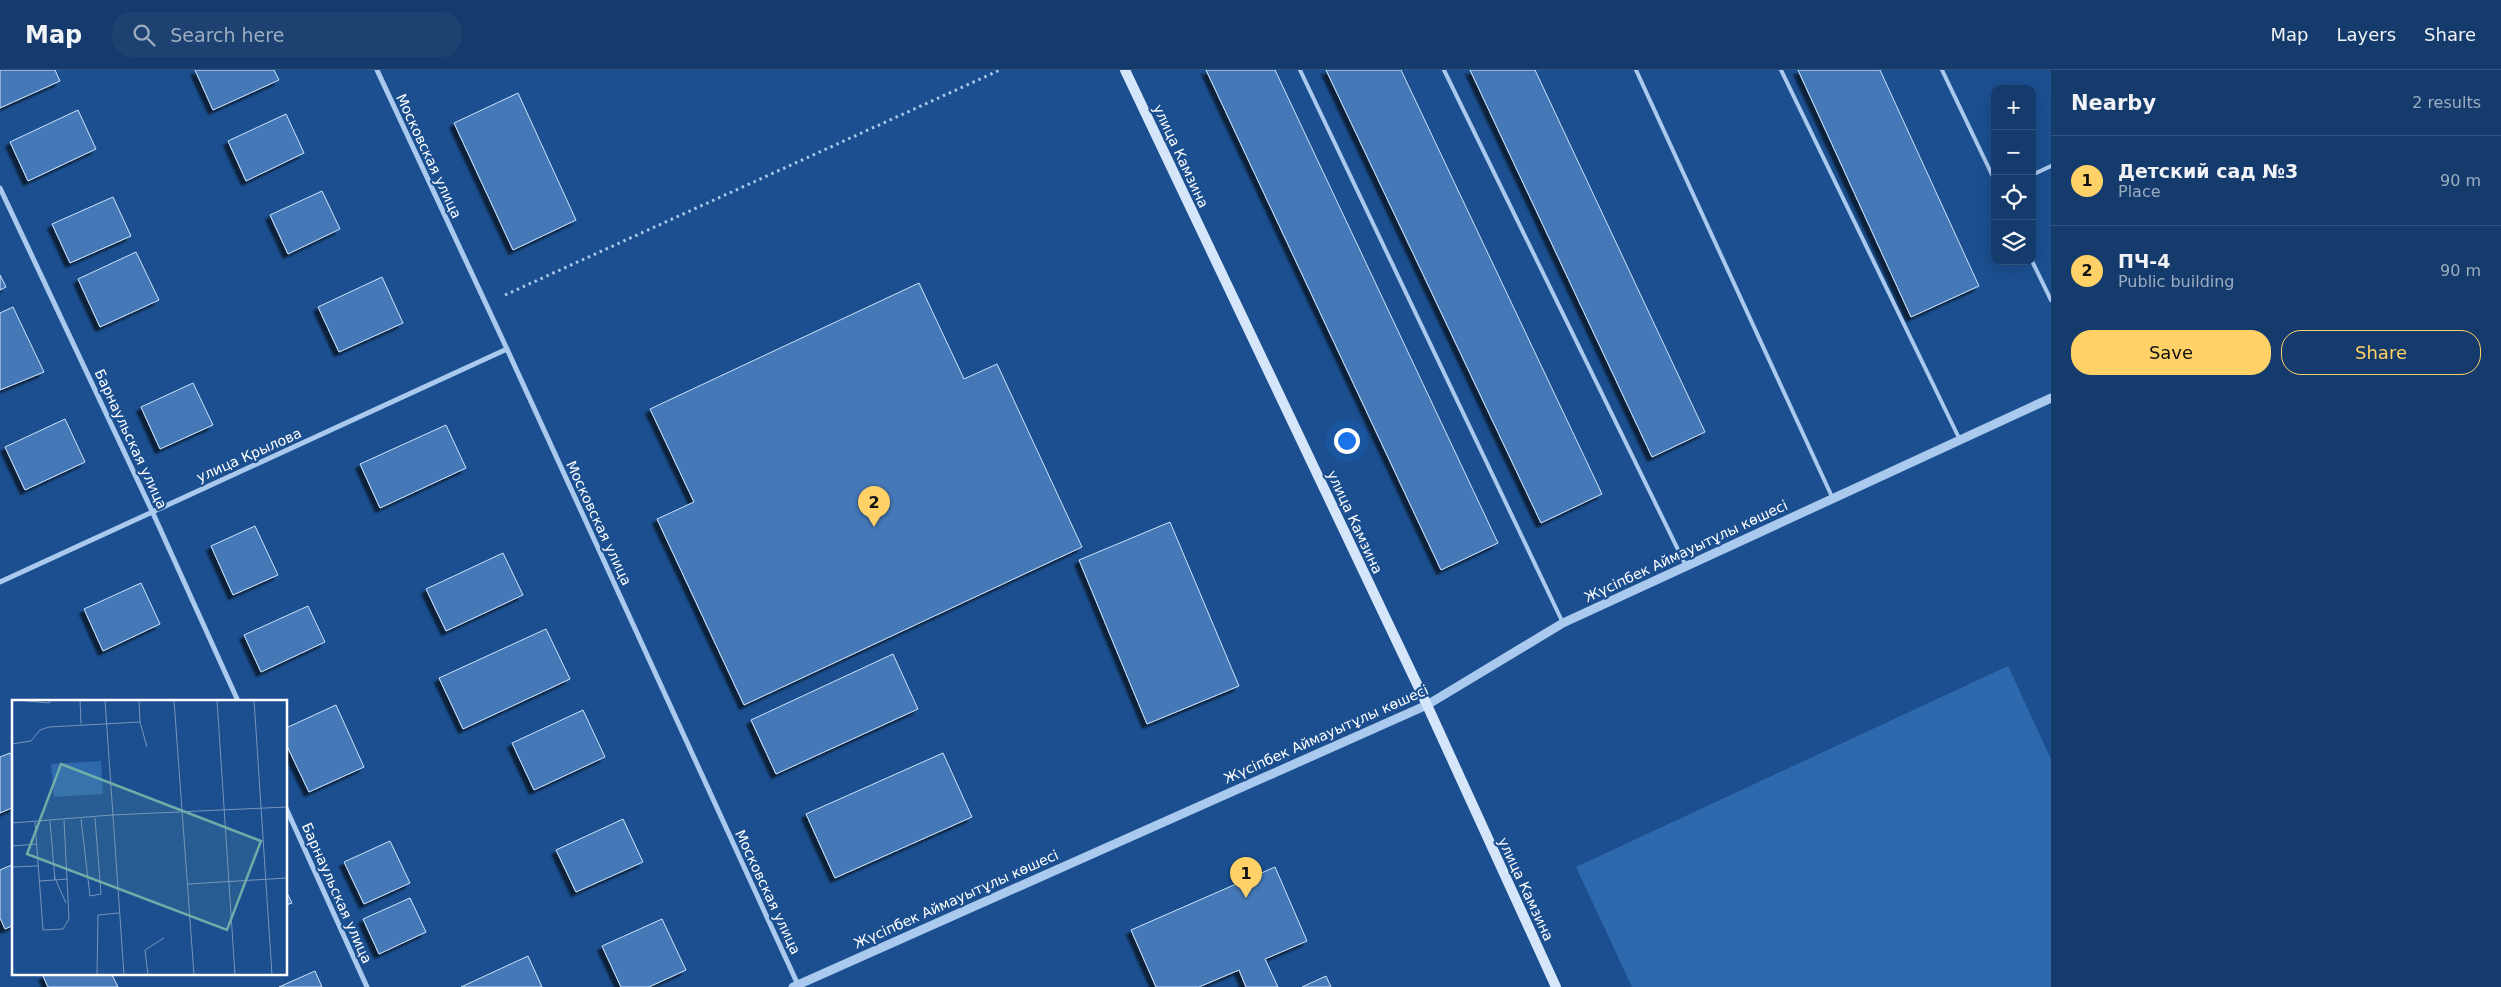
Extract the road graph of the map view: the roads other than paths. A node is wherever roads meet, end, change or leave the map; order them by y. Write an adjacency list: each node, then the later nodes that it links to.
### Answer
1 (377, 70): 14 (street, Московская улица)
2 (1125, 70): 23 (main road, улица Камзина)
3 (1300, 70): 21 (lane)
4 (1444, 70): 19 (lane)
5 (1636, 70): 17 (lane)
6 (1781, 70): 16 (lane)
7 (1942, 70): 9 (lane)
8 (2051, 166): 10 (lane)
9 (1992, 175)
10 (2034, 175)
11 (0, 188): 18 (street, Барнаульская улица)
12 (2034, 265): 13 (lane)
13 (2051, 300)
14 (507, 349): 18 (street, улица Крылова); 25 (street, Московская улица)
15 (2051, 398): 16 (street, Жүсіпбек Аймауытұлы көшесі)
16 (1960, 440): 17 (street, Жүсіпбек Аймауытұлы көшесі)
17 (1833, 498): 19 (street, Жүсіпбек Аймауытұлы көшесі)
18 (152, 511): 20 (street, улица Крылова); 22 (street, Барнаульская улица)
19 (1686, 566): 21 (street, Жүсіпбек Аймауытұлы көшесі)
20 (0, 582)
21 (1563, 623): 23 (street, Жүсіпбек Аймауытұлы көшесі)
22 (238, 700)
23 (1427, 705): 25 (street, Жүсіпбек Аймауытұлы көшесі); 27 (main road, улица Камзина)
24 (288, 812): 26 (street, Барнаульская улица)
25 (797, 986)
26 (367, 987)
27 (1556, 987)

